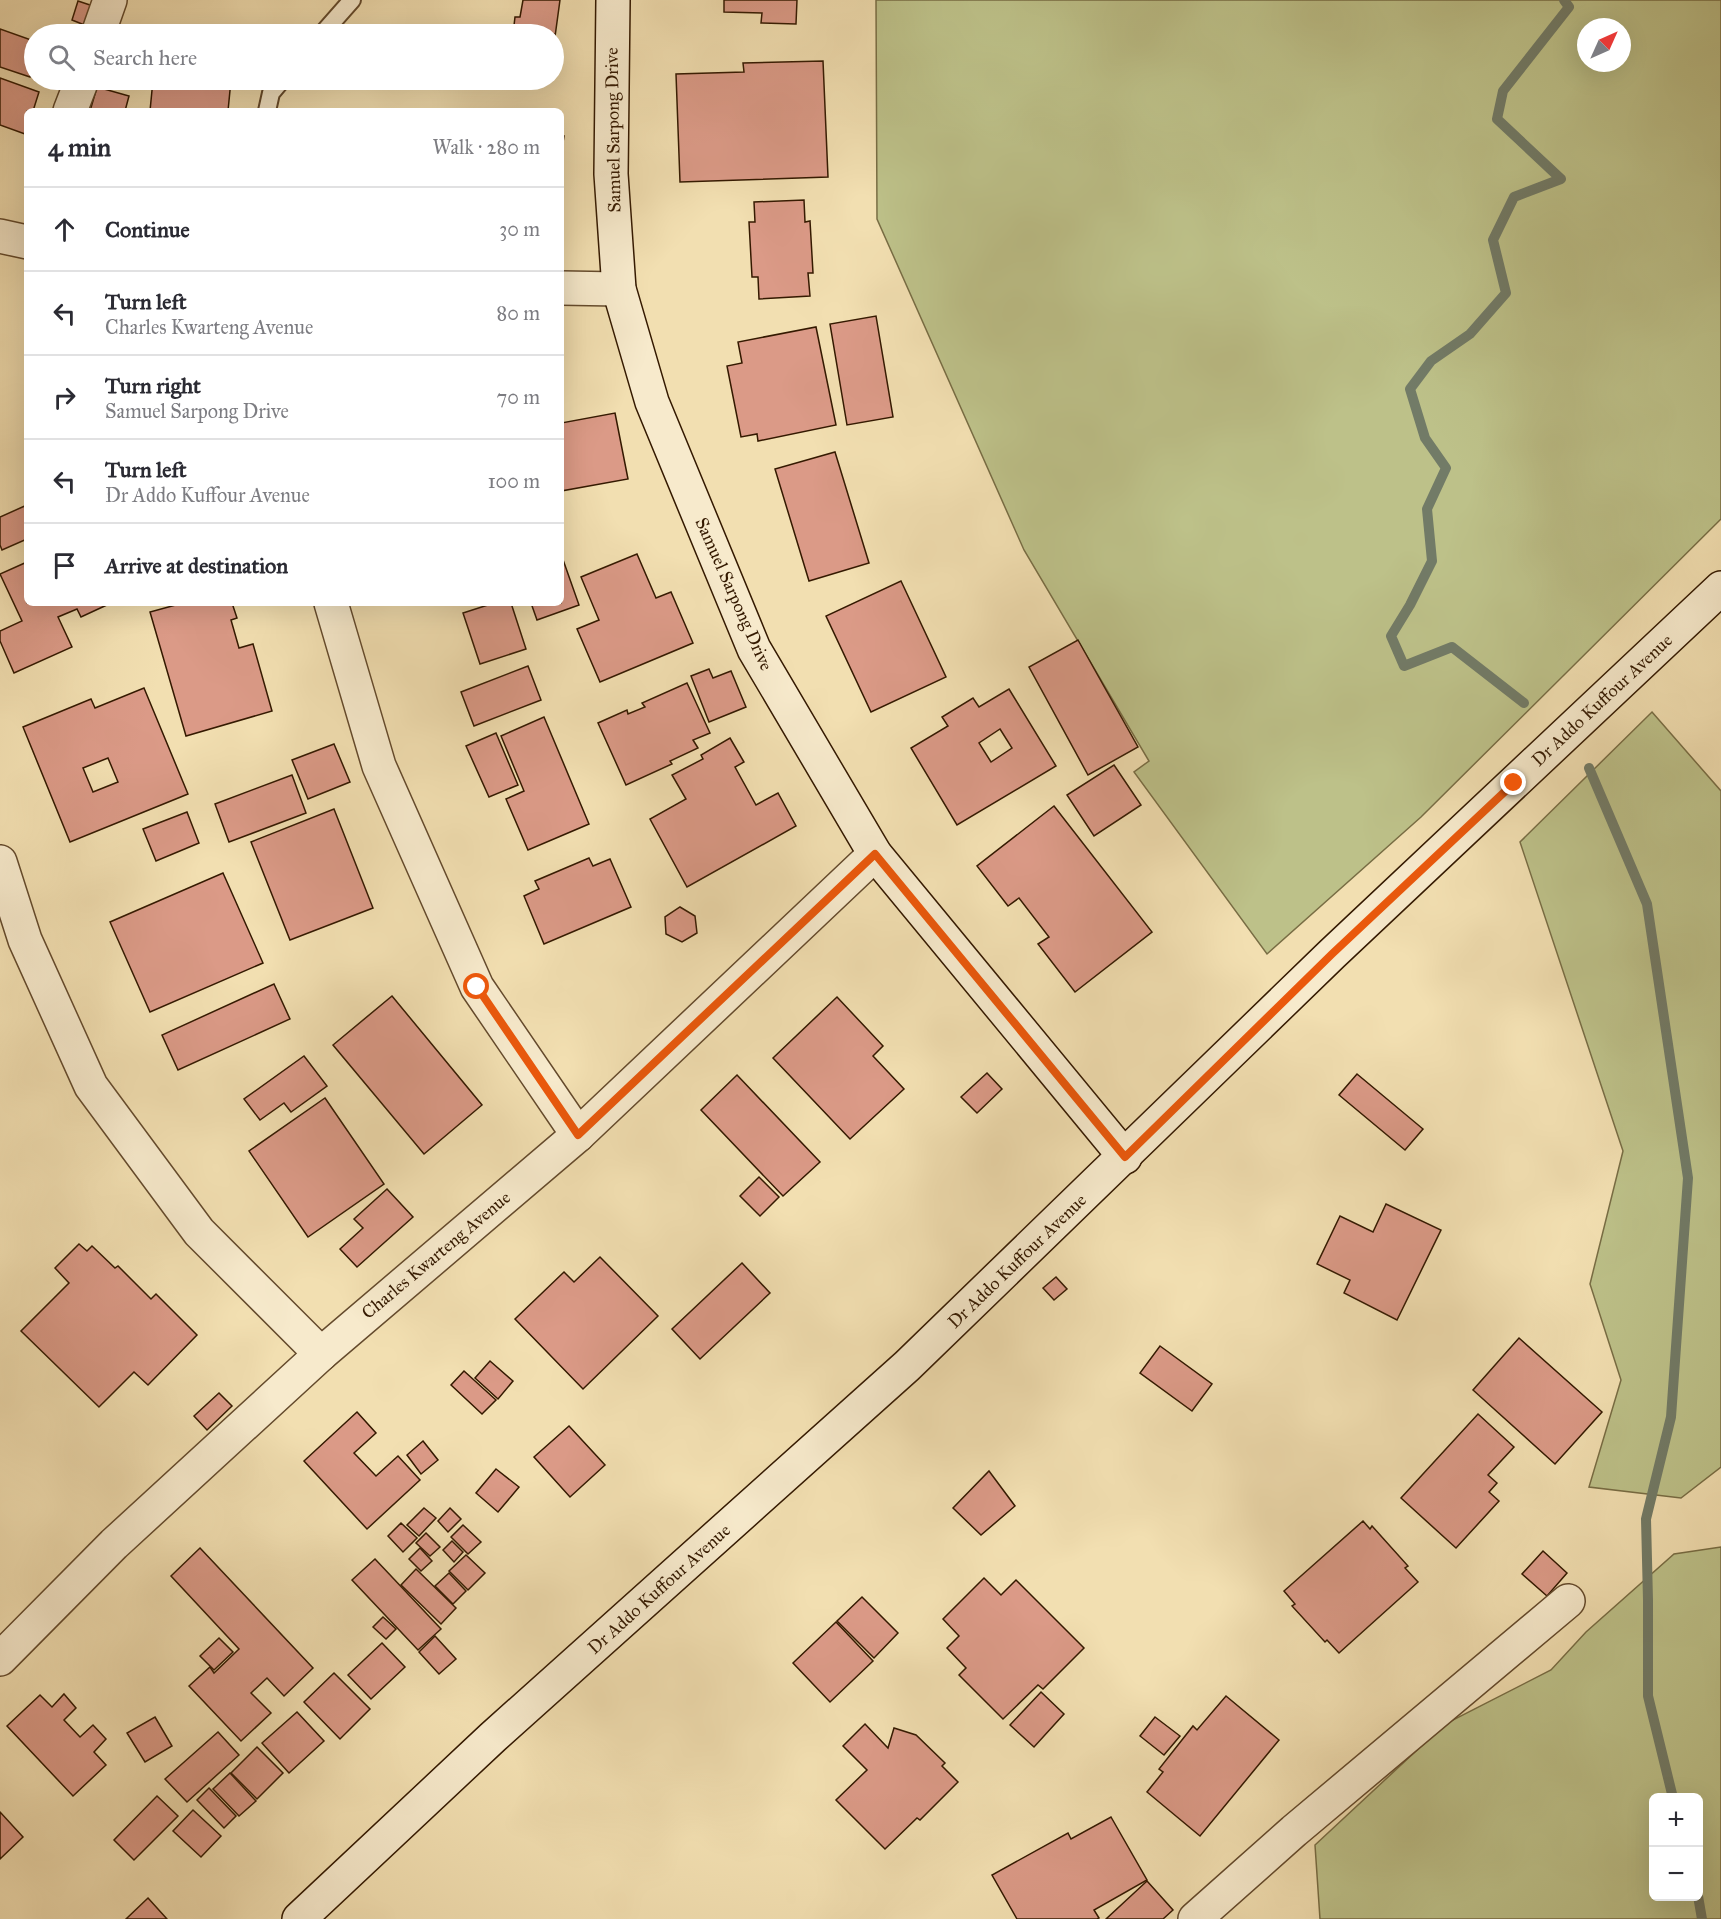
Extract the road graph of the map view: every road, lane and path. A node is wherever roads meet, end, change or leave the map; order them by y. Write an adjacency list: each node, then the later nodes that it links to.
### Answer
1 (110, 0): 4 (street)
2 (352, 0): 5 (lane)
3 (613, 0): 11 (street, Samuel Sarpong Drive)
4 (102, 24)
5 (331, 24)
6 (78, 90): 8 (street)
7 (274, 90): 9 (lane)
8 (71, 108)
9 (268, 108)
10 (564, 288): 11 (street)
11 (620, 289): 14 (street, Samuel Sarpong Drive)
12 (1721, 588): 18 (street, Dr Addo Kuffour Avenue)
13 (333, 606): 17 (street)
14 (875, 854): 17 (street, Charles Kwarteng Avenue); 18 (street, Samuel Sarpong Drive)
15 (0, 862): 16 (street)
16 (13, 944): 19 (street)
17 (578, 1135): 19 (street, Charles Kwarteng Avenue)
18 (1125, 1157): 22 (street, Dr Addo Kuffour Avenue)
19 (321, 1354): 21 (street, Charles Kwarteng Avenue)
20 (1568, 1600): 23 (street)
21 (0, 1659)
22 (299, 1919)
23 (1195, 1919)

